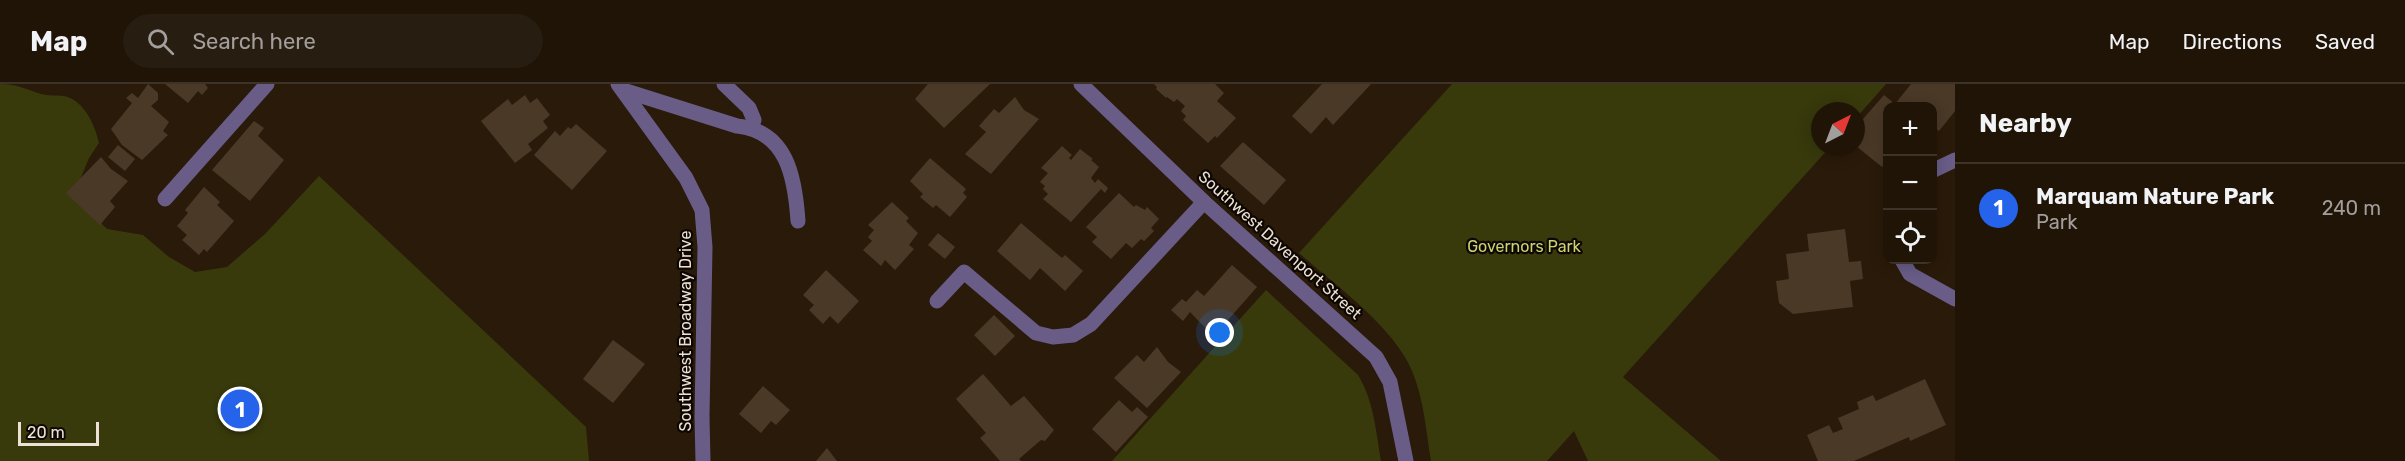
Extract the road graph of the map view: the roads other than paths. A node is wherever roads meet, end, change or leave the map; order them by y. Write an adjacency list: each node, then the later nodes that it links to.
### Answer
1 (267, 84): 8 (street)
2 (724, 84): 5 (street)
3 (1082, 84): 9 (street, Southwest Davenport Street)
4 (621, 87): 5 (street); 14 (street, Southwest Broadway Drive)
5 (751, 128): 10 (street)
6 (1955, 160): 7 (street)
7 (1937, 169)
8 (165, 199)
9 (1204, 202): 13 (street); 15 (street, Southwest Davenport Street)
10 (798, 221)
11 (1904, 264): 12 (street)
12 (1955, 299)
13 (937, 301)
14 (703, 461)
15 (1406, 461)

